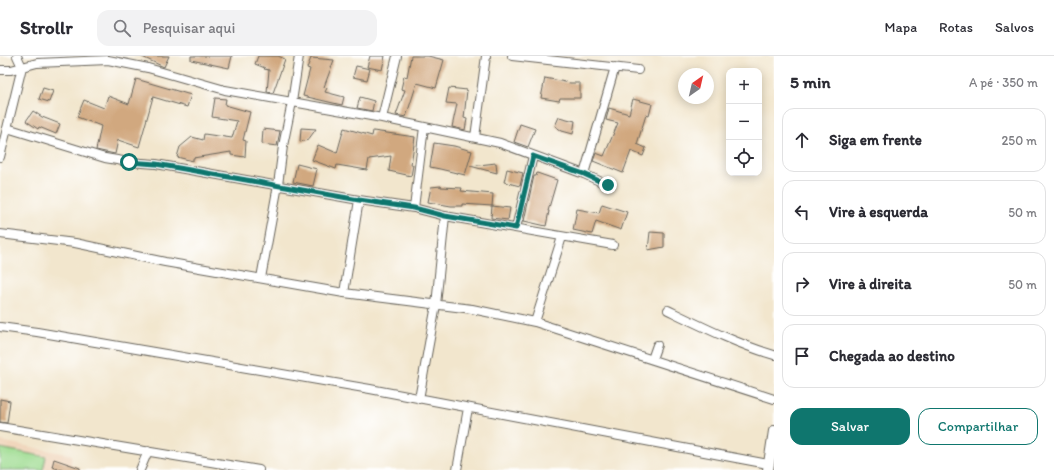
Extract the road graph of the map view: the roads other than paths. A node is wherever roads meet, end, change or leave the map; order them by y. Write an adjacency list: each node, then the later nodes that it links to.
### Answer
1 (17, 56): 7 (street)
2 (299, 56): 11 (street)
3 (397, 56): 12 (street)
4 (486, 56): 15 (street)
5 (512, 56): 8 (street)
6 (109, 58): 7 (street); 11 (street)
7 (22, 67): 9 (street); 14 (street)
8 (615, 67): 10 (street); 18 (street)
9 (0, 70)
10 (638, 70)
11 (292, 102): 12 (street); 19 (street)
12 (382, 118): 13 (street)
13 (424, 127): 15 (street); 22 (street)
14 (8, 128): 16 (street); 19 (street)
15 (475, 137): 17 (street)
16 (0, 152)
17 (533, 156): 18 (street); 24 (street)
18 (584, 174): 20 (street)
19 (278, 185): 21 (street); 28 (street)
20 (608, 185)
21 (359, 200): 22 (street); 29 (street)
22 (414, 208): 23 (street)
23 (445, 216): 24 (street); 30 (street)
24 (516, 228): 26 (street)
25 (0, 234): 28 (street)
26 (562, 237): 27 (street); 32 (street)
27 (613, 245)
28 (261, 278): 29 (street)
29 (344, 293): 30 (street)
30 (436, 305): 32 (street); 37 (street)
31 (668, 310): 35 (street)
32 (535, 322): 36 (street)
33 (0, 327): 37 (street)
34 (657, 345): 36 (street)
35 (774, 355)
36 (652, 359): 38 (street)
37 (419, 399): 39 (street)
38 (774, 399)
39 (468, 408): 43 (street); 46 (street)
40 (0, 427): 42 (street)
41 (774, 431): 43 (street)
42 (148, 451): 44 (street); 45 (street)
43 (768, 467)
44 (140, 470)
45 (259, 470)
46 (457, 470)

